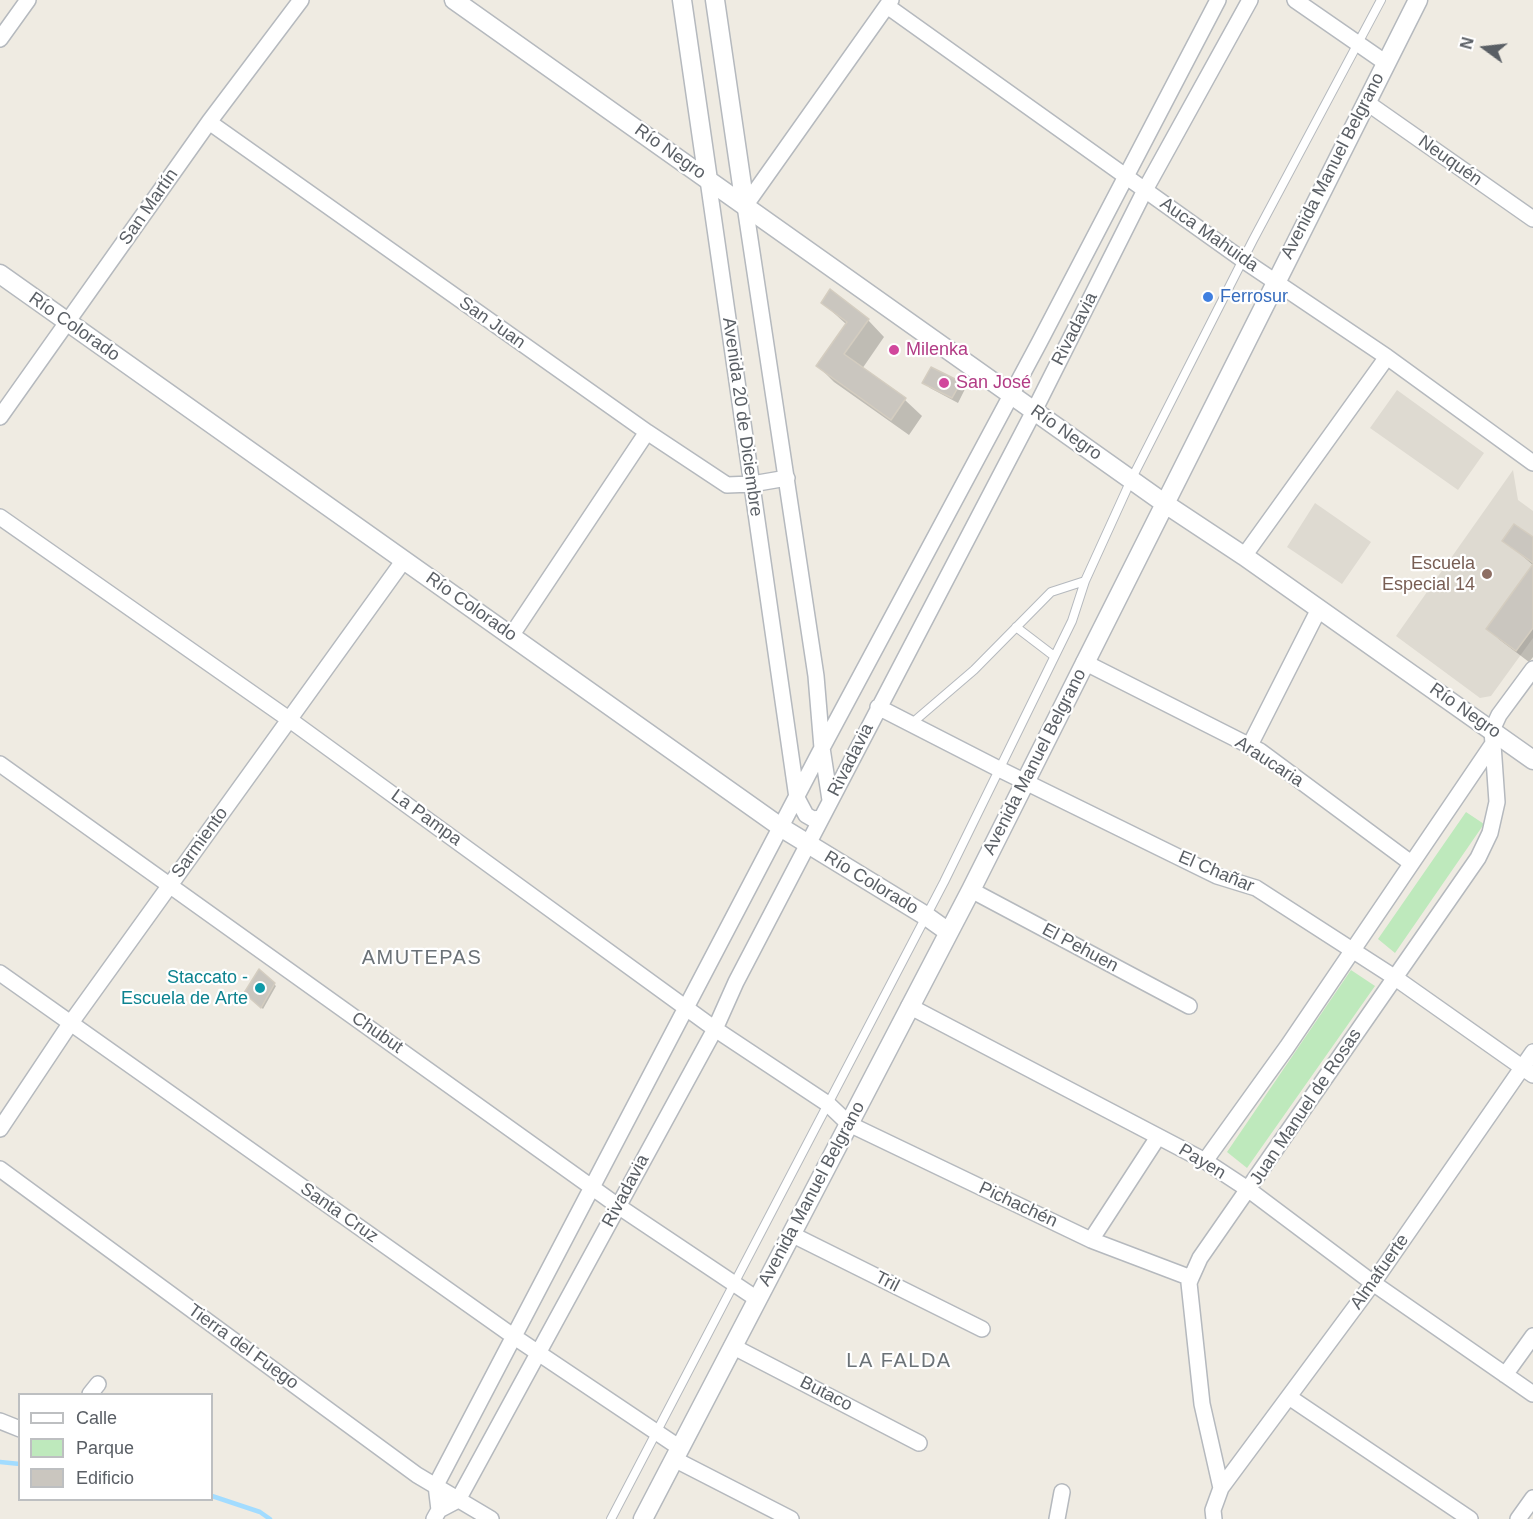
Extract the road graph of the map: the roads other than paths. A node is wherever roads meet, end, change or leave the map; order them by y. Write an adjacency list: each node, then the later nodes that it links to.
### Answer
1 (27, 0): 12 (street)
2 (301, 0): 16 (street, San Martín)
3 (454, 0): 18 (street, Río Negro)
4 (682, 0): 18 (street, Avenida 20 de Diciembre)
5 (715, 0): 20 (street, Avenida 20 de Diciembre)
6 (1218, 0): 17 (street, Rivadavia)
7 (1250, 0): 19 (street, Rivadavia)
8 (1295, 0): 13 (street)
9 (1381, 0): 13 (lane)
10 (1418, 0): 14 (street, Avenida Manuel Belgrano)
11 (889, 3): 17 (street, Auca Mahuida); 20 (street)
12 (0, 39)
13 (1358, 44): 14 (street); 22 (lane)
14 (1386, 63): 15 (street, Avenida Manuel Belgrano)
15 (1366, 102): 21 (street, Neuquén); 24 (street, Avenida Manuel Belgrano)
16 (209, 122): 25 (street, San Martín); 30 (street, San Juan)
17 (1126, 177): 19 (street, Auca Mahuida); 27 (street, Rivadavia)
18 (708, 180): 20 (street, Río Negro); 34 (street, Avenida 20 de Diciembre)
19 (1145, 190): 22 (street, Auca Mahuida); 28 (street, Rivadavia)
20 (745, 206): 27 (street, Río Negro); 32 (street, Avenida 20 de Diciembre)
21 (1533, 219)
22 (1243, 260): 24 (street, Auca Mahuida); 33 (lane)
23 (0, 274): 25 (street, Río Colorado)
24 (1275, 281): 26 (street, Auca Mahuida); 35 (street, Avenida Manuel Belgrano)
25 (67, 323): 29 (street, San Martín); 38 (street, Río Colorado)
26 (1387, 357): 31 (street, Auca Mahuida); 37 (street)
27 (1011, 394): 28 (street, Río Negro); 51 (street, Rivadavia)
28 (1034, 411): 33 (street, Río Negro); 46 (street, Rivadavia)
29 (0, 417)
30 (646, 432): 34 (street, San Juan); 42 (street)
31 (1533, 463)
32 (787, 478): 34 (street, San Juan); 51 (street, Avenida 20 de Diciembre)
33 (1131, 480): 35 (street, Río Negro); 39 (lane)
34 (752, 484): 56 (street, Avenida 20 de Diciembre)
35 (1164, 503): 37 (street, Río Negro); 44 (street, Avenida Manuel Belgrano)
36 (0, 517): 47 (street, La Pampa)
37 (1244, 556): 40 (street, Río Negro)
38 (404, 560): 42 (street, Río Colorado); 47 (street, Sarmiento)
39 (1085, 581): 41 (lane); 43 (lane)
40 (1318, 609): 49 (street, Río Negro); 50 (street)
41 (1016, 627): 43 (lane); 48 (lane)
42 (511, 636): 59 (street, Río Colorado)
43 (1054, 656): 54 (lane)
44 (1084, 663): 50 (street, Araucaria); 55 (street, Avenida Manuel Belgrano)
45 (1533, 669): 49 (street)
46 (878, 707): 48 (street, El Chañar); 57 (street, Rivadavia)
47 (290, 720): 62 (street, Sarmiento); 71 (street, La Pampa)
48 (911, 724): 54 (street, El Chañar)
49 (1492, 738): 52 (street, Río Negro); 61 (street); 68 (street, Juan Manuel de Rosas)
50 (1249, 747): 61 (street, Araucaria)
51 (822, 748): 56 (street, Rivadavia); 57 (street, Avenida 20 de Diciembre)
52 (1533, 760)
53 (0, 764): 62 (street, Chubut)
54 (999, 769): 55 (street, El Chañar); 64 (lane)
55 (1025, 782): 63 (street, Avenida Manuel Belgrano); 66 (street, El Chañar)
56 (797, 798): 58 (street); 59 (street, Rivadavia)
57 (830, 800): 58 (street, Rivadavia)
58 (821, 818): 60 (street, Rivadavia)
59 (782, 828): 60 (street, Río Colorado); 71 (street, Rivadavia)
60 (808, 844): 64 (street, Río Colorado); 73 (street, Rivadavia)
61 (1411, 863): 66 (street)
62 (169, 885): 72 (street, Sarmiento); 82 (street, Chubut)
63 (971, 890): 65 (street, Avenida Manuel Belgrano); 70 (street, El Pehuen)
64 (926, 916): 65 (street, Río Colorado); 76 (lane)
65 (948, 932): 69 (street, Avenida Manuel Belgrano)
66 (1353, 950): 68 (street, El Chañar); 80 (street)
67 (0, 974): 72 (street, Santa Cruz)
68 (1394, 977): 75 (street, El Chañar); 83 (street, Juan Manuel de Rosas)
69 (909, 1006): 77 (street, Avenida Manuel Belgrano); 79 (street, Payen)
70 (1190, 1006)
71 (687, 1008): 73 (street, La Pampa); 82 (street, Rivadavia)
72 (70, 1024): 78 (street, Sarmiento); 92 (street, Santa Cruz)
73 (715, 1029): 76 (street, La Pampa); 84 (street, Rivadavia)
74 (1533, 1052): 75 (street, Almafuerte)
75 (1528, 1071): 88 (street, Almafuerte)
76 (828, 1104): 77 (street, La Pampa); 89 (lane)
77 (849, 1124): 85 (street, Avenida Manuel Belgrano); 86 (street, Pichachén)
78 (0, 1129)
79 (1158, 1137): 80 (street, Payen); 86 (street)
80 (1205, 1161): 83 (street, Payen)
81 (0, 1169): 104 (street, Tierra del Fuego)
82 (592, 1187): 84 (street, Chubut); 92 (street, Rivadavia)
83 (1249, 1190): 87 (street, Juan Manuel de Rosas); 88 (street, Payen)
84 (618, 1206): 89 (street, Chubut); 95 (street, Rivadavia)
85 (792, 1234): 90 (street, Avenida Manuel Belgrano); 91 (street, Tril)
86 (1091, 1240): 87 (street, Pichachén)
87 (1191, 1278): 105 (street, Juan Manuel de Rosas)
88 (1373, 1283): 96 (street, Payen); 98 (street, Almafuerte)
89 (734, 1285): 90 (street, Chubut); 101 (lane)
90 (757, 1299): 94 (street, Avenida Manuel Belgrano)
91 (982, 1329)
92 (513, 1336): 95 (street, Santa Cruz); 104 (street, Rivadavia)
93 (1533, 1336): 96 (street)
94 (732, 1346): 102 (street, Butaco); 103 (street, Avenida Manuel Belgrano)
95 (539, 1353): 101 (street, Santa Cruz); 108 (street, Rivadavia)
96 (1504, 1375): 97 (street, Payen)
97 (1532, 1391)
98 (1289, 1397): 105 (street, Almafuerte); 116 (street)
99 (0, 1421): 100 (street)
100 (18, 1428)
101 (657, 1432): 103 (street, Santa Cruz); 111 (lane)
102 (920, 1443)
103 (677, 1454): 112 (street, Avenida Manuel Belgrano); 113 (street, Santa Cruz)
104 (436, 1485): 108 (street, Tierra del Fuego); 109 (street)
105 (1221, 1488): 115 (street)
106 (1062, 1492): 114 (street)
107 (1533, 1498): 117 (street)
108 (458, 1500): 109 (street); 110 (street, Tierra del Fuego)
109 (437, 1515)
110 (491, 1519)
111 (611, 1519)
112 (643, 1519)
113 (791, 1519)
114 (1057, 1519)
115 (1214, 1519)
116 (1470, 1519)
117 (1518, 1519)

